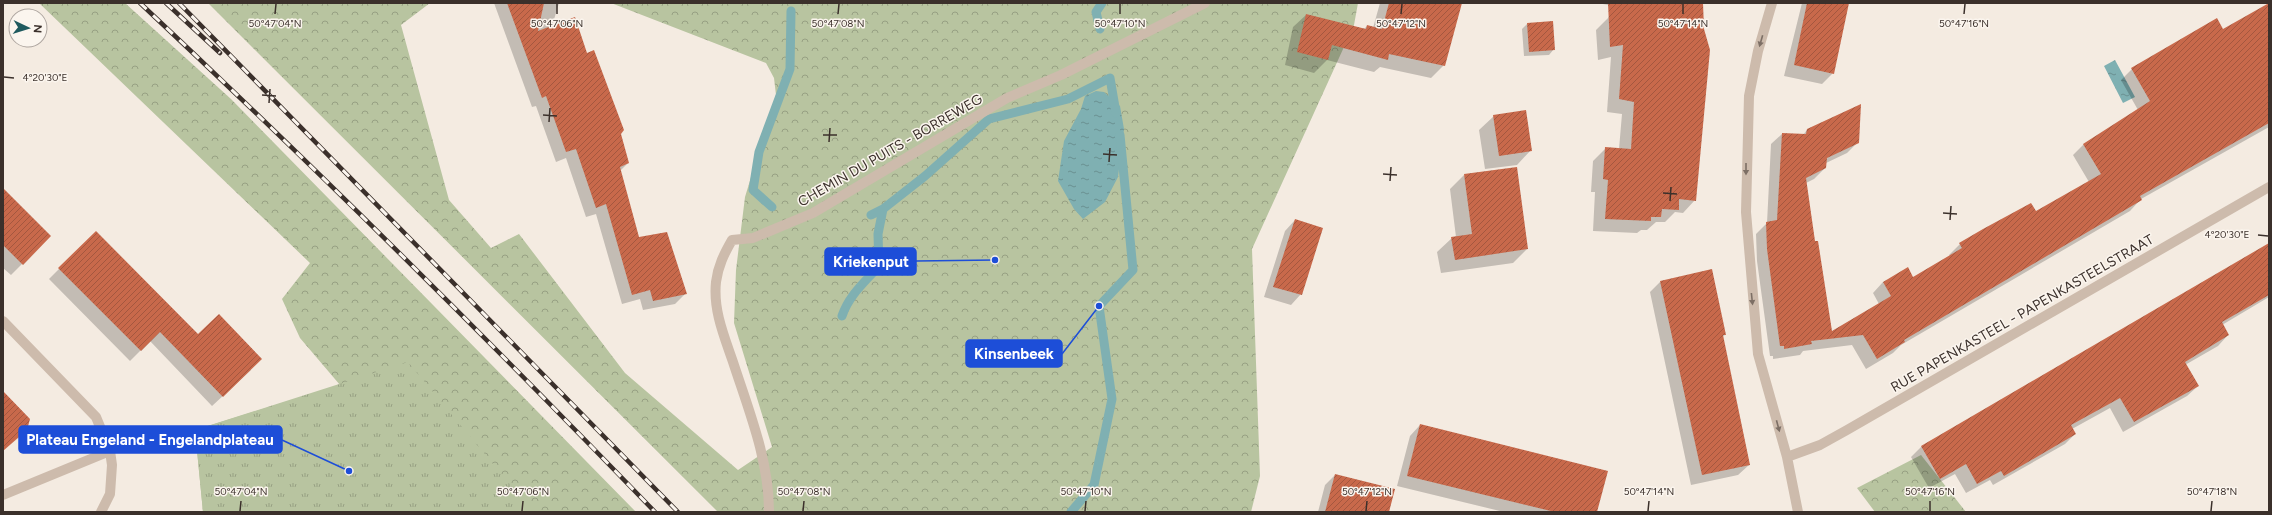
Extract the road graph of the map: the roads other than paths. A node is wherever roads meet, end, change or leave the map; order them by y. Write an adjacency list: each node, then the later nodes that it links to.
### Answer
1 (1205, 3): 9 (street, CHEMIN DU PUITS - BORREWEG)
2 (1772, 3): 6 (street, one-way to 6)
3 (2269, 187): 6 (street, RUE PAPENKASTEEL - PAPENKASTEELSTRAAT)
4 (3, 321): 5 (street)
5 (110, 451): 7 (street); 8 (street)
6 (1787, 457): 10 (street)
7 (3, 495)
8 (101, 512)
9 (769, 512)
10 (1798, 512)

